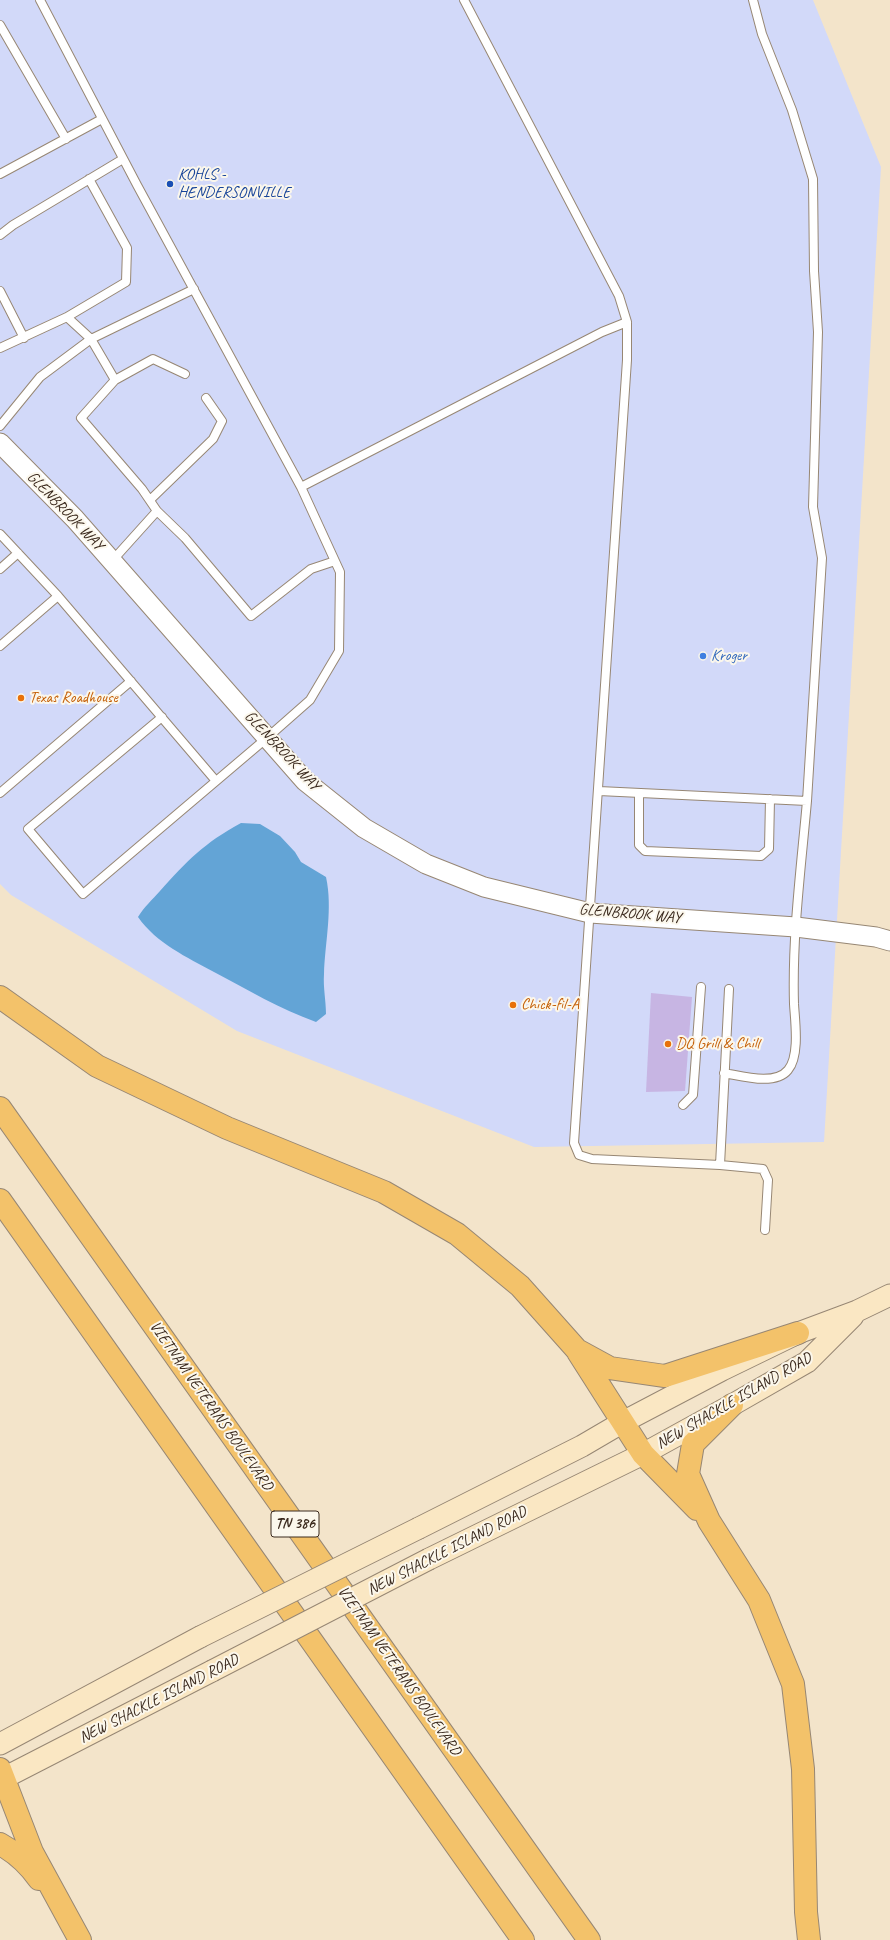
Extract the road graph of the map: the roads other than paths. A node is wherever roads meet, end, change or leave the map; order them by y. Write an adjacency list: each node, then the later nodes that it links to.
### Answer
1 (40, 0): 5 (lane)
2 (464, 0): 14 (lane)
3 (753, 0): 41 (lane)
4 (0, 26): 6 (lane)
5 (102, 119): 6 (lane); 7 (lane)
6 (66, 139): 8 (lane)
7 (123, 159): 9 (lane); 11 (lane)
8 (0, 174)
9 (89, 179): 10 (lane); 13 (lane)
10 (0, 235)
11 (194, 289): 16 (lane); 23 (lane)
12 (0, 291): 15 (lane)
13 (67, 317): 15 (lane); 16 (lane)
14 (627, 322): 23 (lane); 37 (lane)
15 (24, 338): 17 (lane)
16 (91, 339): 19 (lane); 21 (lane)
17 (0, 348)
18 (185, 374): 19 (lane)
19 (115, 380): 24 (lane)
20 (206, 398): 24 (lane)
21 (0, 426)
22 (0, 443): 28 (street, GLENBROOK WAY)
23 (301, 487): 29 (lane)
24 (150, 500): 25 (lane)
25 (157, 511): 28 (lane); 29 (lane)
26 (0, 534): 27 (lane)
27 (18, 553): 30 (lane); 31 (lane)
28 (112, 561): 35 (street, GLENBROOK WAY)
29 (335, 561): 35 (lane)
30 (0, 569)
31 (58, 596): 32 (lane); 33 (lane)
32 (0, 646)
33 (131, 681): 34 (lane); 38 (lane)
34 (162, 717): 36 (lane); 36 (lane)
35 (268, 737): 36 (lane); 42 (street, GLENBROOK WAY)
36 (216, 781)
37 (599, 791): 39 (lane); 42 (lane)
38 (0, 793)
39 (639, 793): 40 (lane); 40 (lane)
40 (770, 799): 41 (lane)
41 (807, 801): 43 (lane)
42 (590, 913): 43 (street, GLENBROOK WAY); 51 (lane)
43 (796, 927): 44 (street, GLENBROOK WAY); 48 (lane)
44 (890, 941)
45 (701, 987): 49 (lane)
46 (729, 989): 48 (lane)
47 (0, 997): 57 (highway)
48 (724, 1073): 51 (lane)
49 (683, 1105)
50 (0, 1108): 67 (highway, VIETNAM VETERANS BOULEVARD / TN 386)
51 (720, 1165): 53 (lane)
52 (0, 1200): 66 (highway)
53 (765, 1230)
54 (890, 1295): 55 (main road, NEW SHACKLE ISLAND ROAD)
55 (858, 1311): 56 (main road, NEW SHACKLE ISLAND ROAD); 58 (main road, NEW SHACKLE ISLAND ROAD)
56 (798, 1334): 57 (highway); 59 (main road, NEW SHACKLE ISLAND ROAD)
57 (576, 1350): 59 (highway)
58 (732, 1405): 60 (main road, NEW SHACKLE ISLAND ROAD); 61 (highway)
59 (623, 1422): 60 (highway); 62 (main road, NEW SHACKLE ISLAND ROAD, bridge)
60 (644, 1454): 61 (highway); 63 (main road, NEW SHACKLE ISLAND ROAD, bridge)
61 (709, 1521): 68 (highway)
62 (0, 1744)
63 (1, 1776): 65 (highway)
64 (0, 1844): 65 (highway)
65 (78, 1936)
66 (523, 1940)
67 (589, 1940)
68 (809, 1940)

